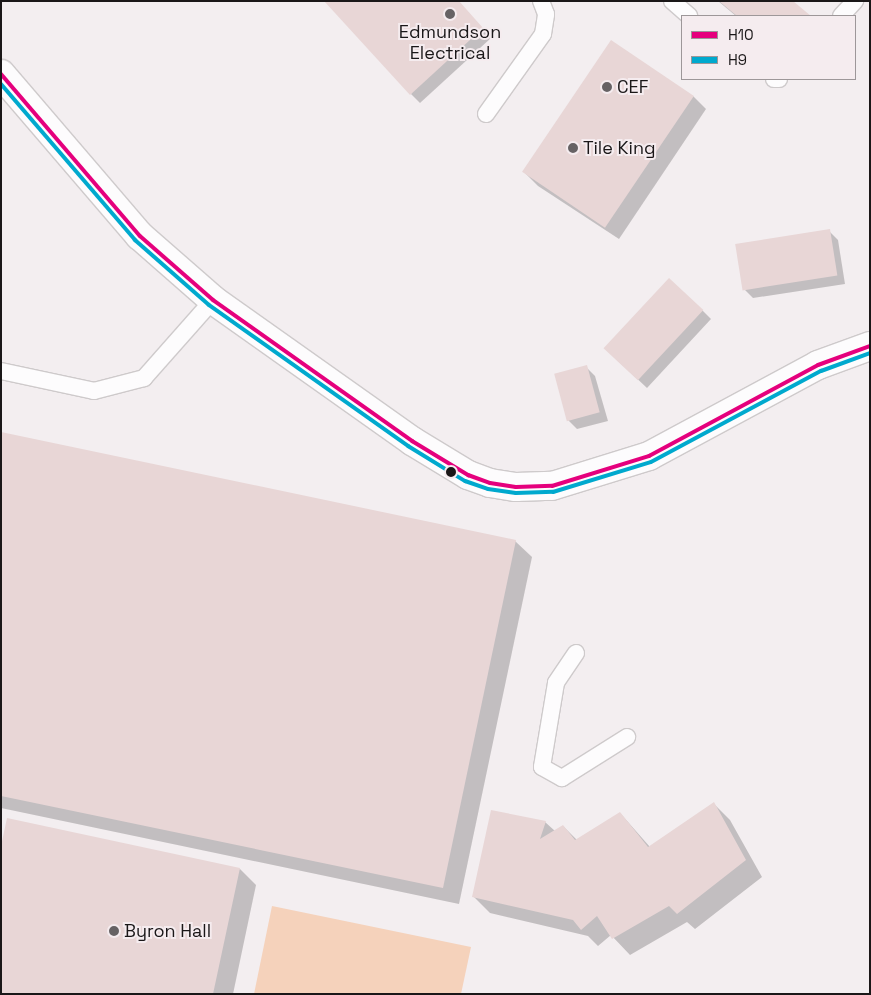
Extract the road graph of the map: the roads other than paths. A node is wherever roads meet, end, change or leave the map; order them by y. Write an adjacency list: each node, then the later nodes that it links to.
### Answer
1 (541, 1): 7 (lane)
2 (672, 1): 4 (lane)
3 (855, 1): 5 (lane)
4 (688, 15)
5 (842, 15)
6 (1, 74): 8 (street)
7 (486, 114)
8 (213, 300): 9 (street); 10 (lane)
9 (870, 346)
10 (1, 371)
11 (576, 653): 12 (lane)
12 (627, 737)

